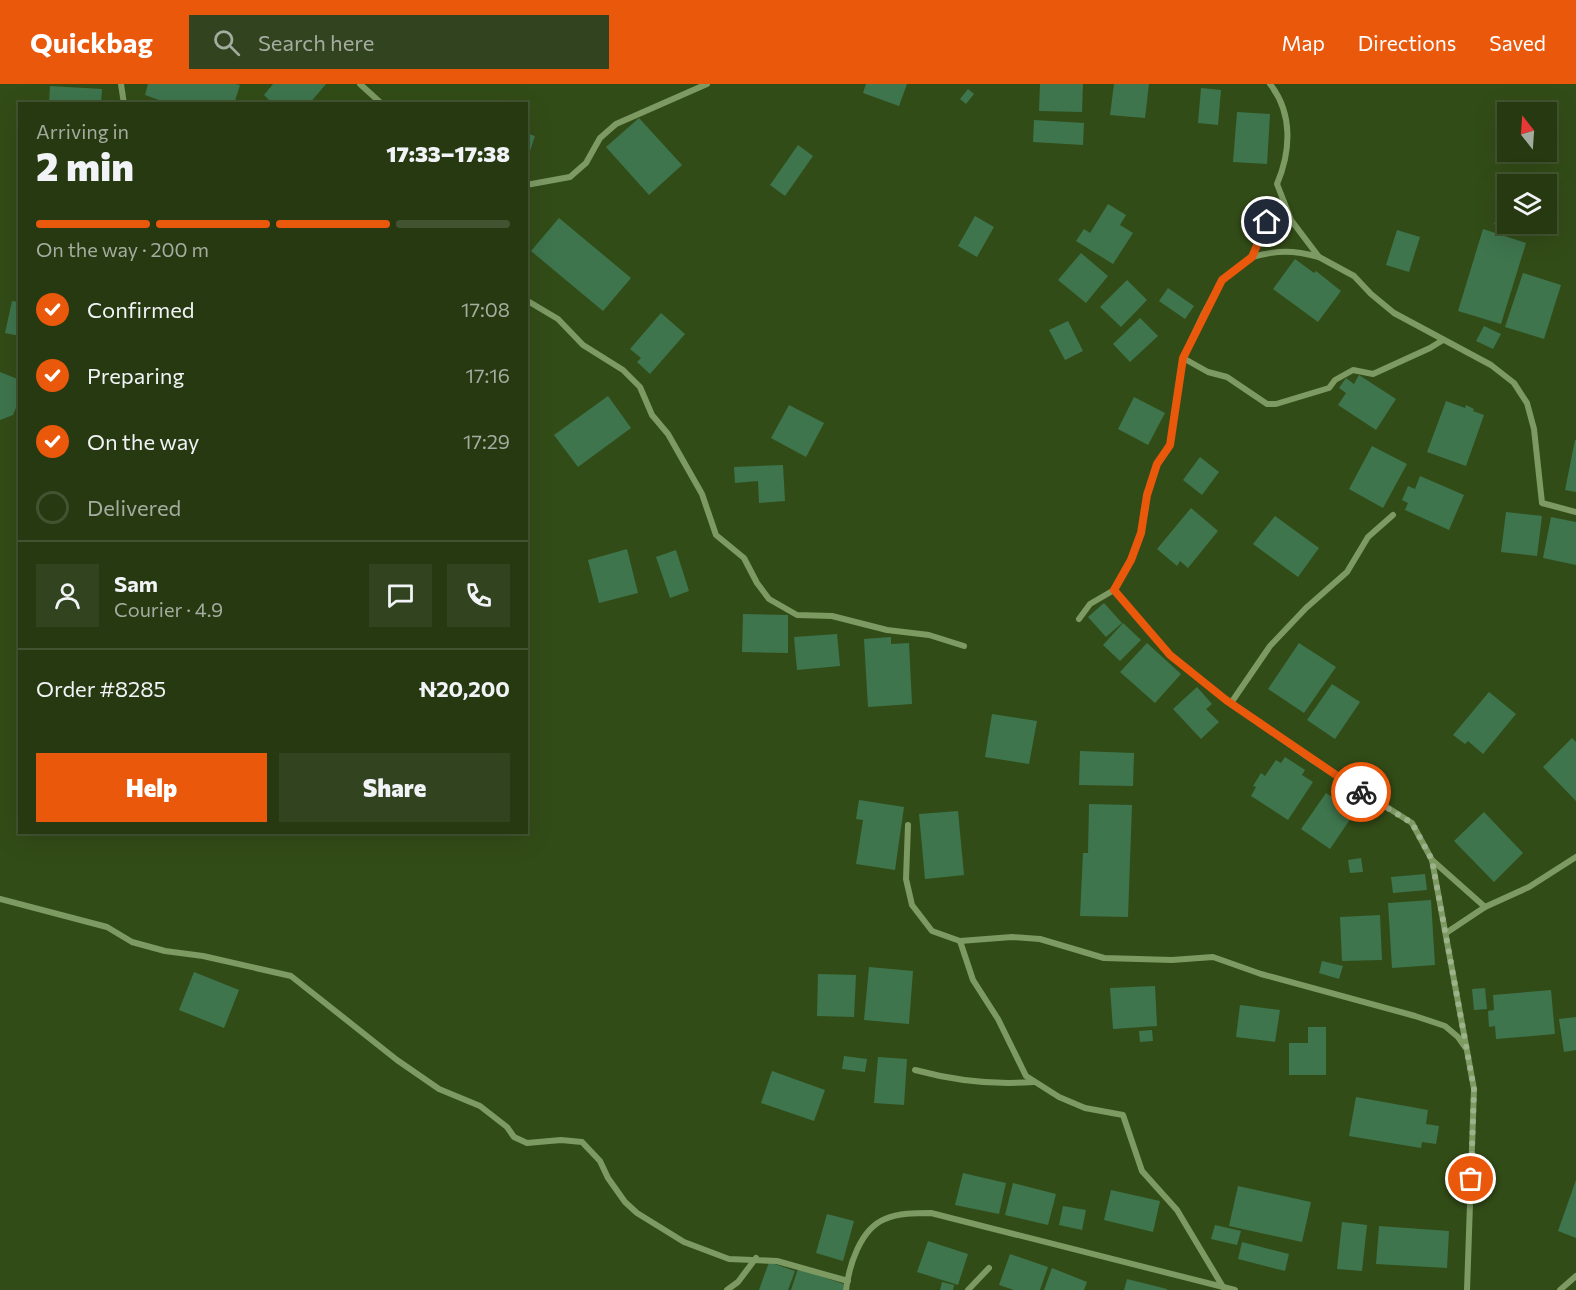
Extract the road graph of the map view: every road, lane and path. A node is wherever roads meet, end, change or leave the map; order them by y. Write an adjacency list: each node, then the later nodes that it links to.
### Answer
1 (121, 84): 7 (street)
2 (360, 84): 8 (street)
3 (701, 84): 6 (street)
4 (707, 84): 6 (street)
5 (1270, 84): 10 (street)
6 (695, 91): 9 (street)
7 (124, 102)
8 (380, 102)
9 (528, 184)
10 (1284, 202): 11 (street); 12 (street)
11 (1252, 257): 12 (street); 15 (street)
12 (1319, 257): 14 (street)
13 (528, 301): 20 (street)
14 (1443, 340): 15 (street); 16 (street)
15 (1183, 358): 18 (street)
16 (1576, 512)
17 (1393, 515): 21 (street)
18 (1114, 590): 19 (street); 21 (street)
19 (1079, 619)
20 (964, 646)
21 (1231, 703): 24 (street)
22 (908, 825): 28 (street)
23 (1576, 857): 26 (street)
24 (1432, 860): 26 (street); 27 (street)
25 (0, 899): 32 (street)
26 (1485, 907): 27 (street)
27 (1446, 933): 29 (street)
28 (960, 941): 29 (street); 31 (street)
29 (1466, 1050): 41 (street)
30 (915, 1070): 31 (street)
31 (1034, 1082): 36 (street)
32 (756, 1258): 35 (street); 37 (street)
33 (989, 1268): 39 (street)
34 (1576, 1276): 42 (street)
35 (848, 1281): 36 (street); 38 (street)
36 (1223, 1287): 40 (street)
37 (727, 1290)
38 (846, 1290)
39 (968, 1290)
40 (1235, 1290)
41 (1467, 1290)
42 (1560, 1290)

